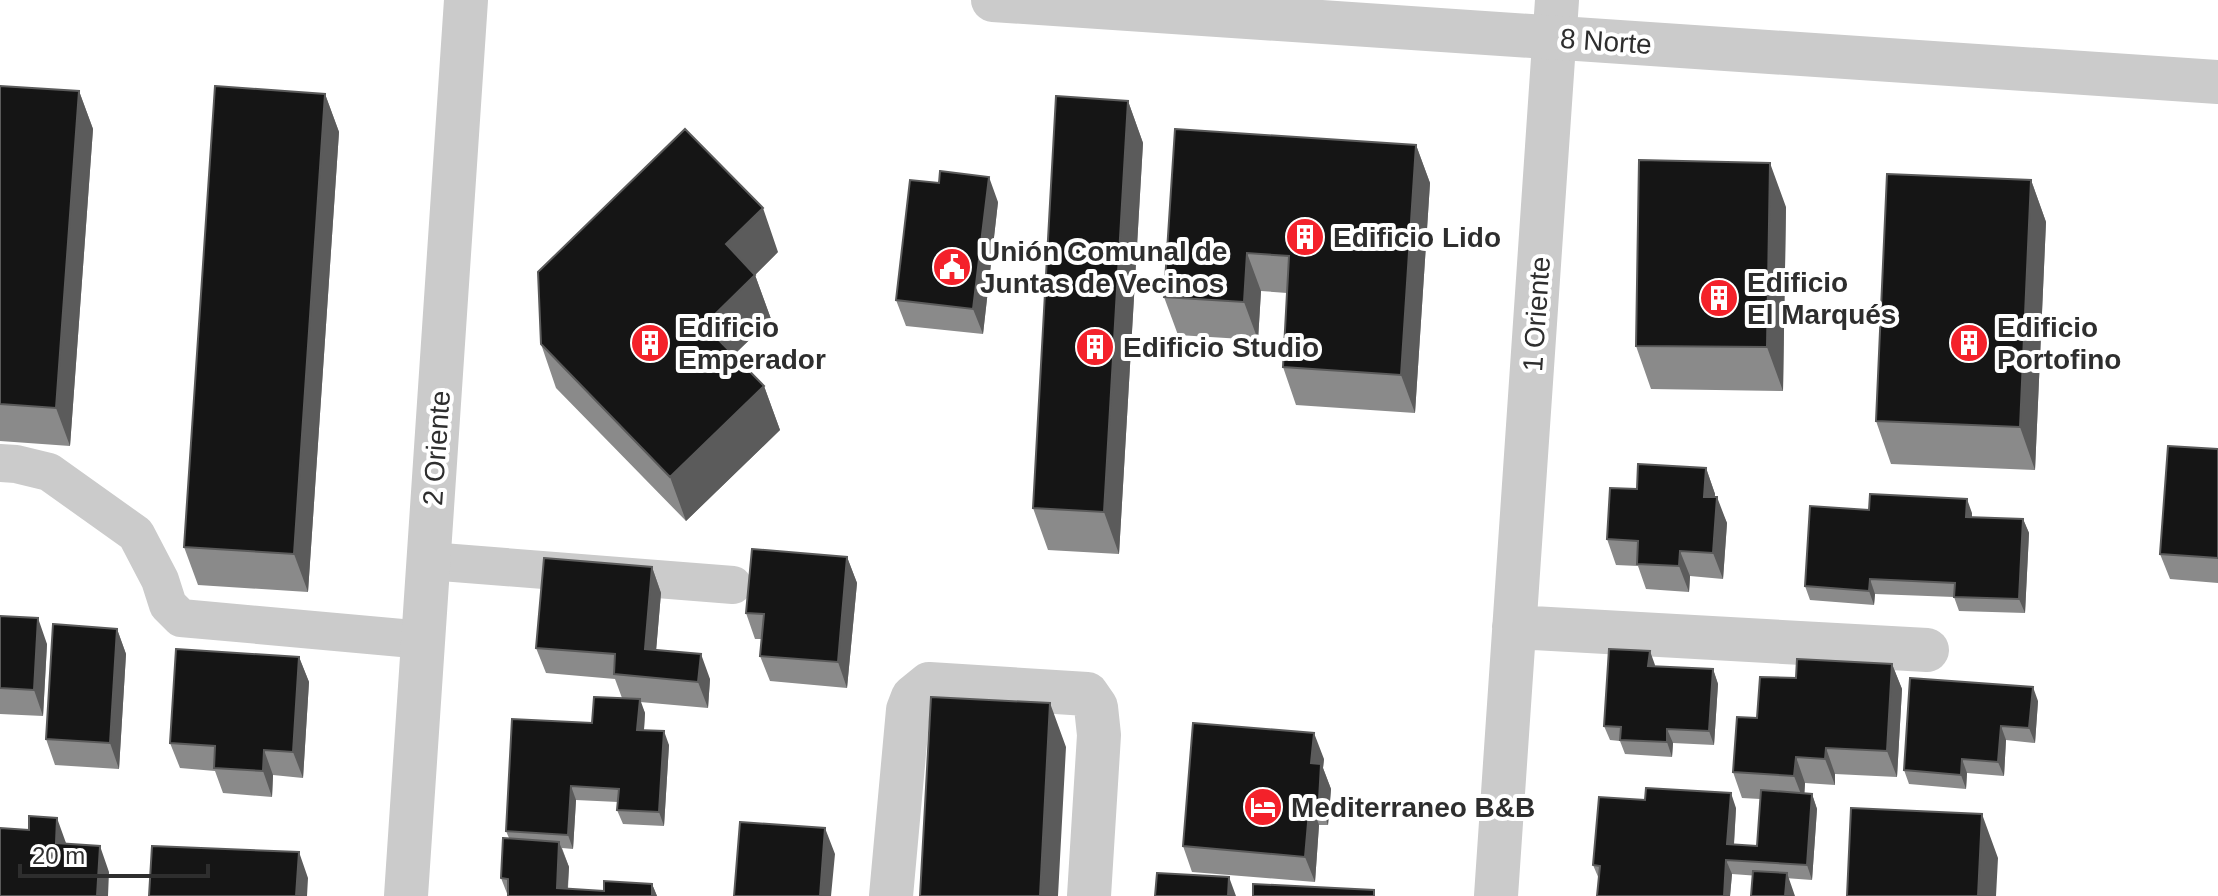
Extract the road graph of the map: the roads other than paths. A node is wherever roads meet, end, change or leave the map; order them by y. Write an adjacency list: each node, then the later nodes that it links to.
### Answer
1 (466, 0): 6 (street, 2 Oriente)
2 (993, 0): 3 (street, 8 Norte)
3 (1556, 19): 4 (street, 8 Norte); 8 (street, 1 Oriente)
4 (2218, 82)
5 (0, 463): 9 (lane)
6 (429, 561): 7 (lane); 9 (street, 2 Oriente)
7 (733, 585)
8 (1514, 627): 10 (street); 14 (street, 1 Oriente)
9 (424, 640): 11 (street, 2 Oriente)
10 (1927, 650)
11 (406, 896)
12 (891, 896): 13 (street)
13 (1089, 896)
14 (1496, 896)

